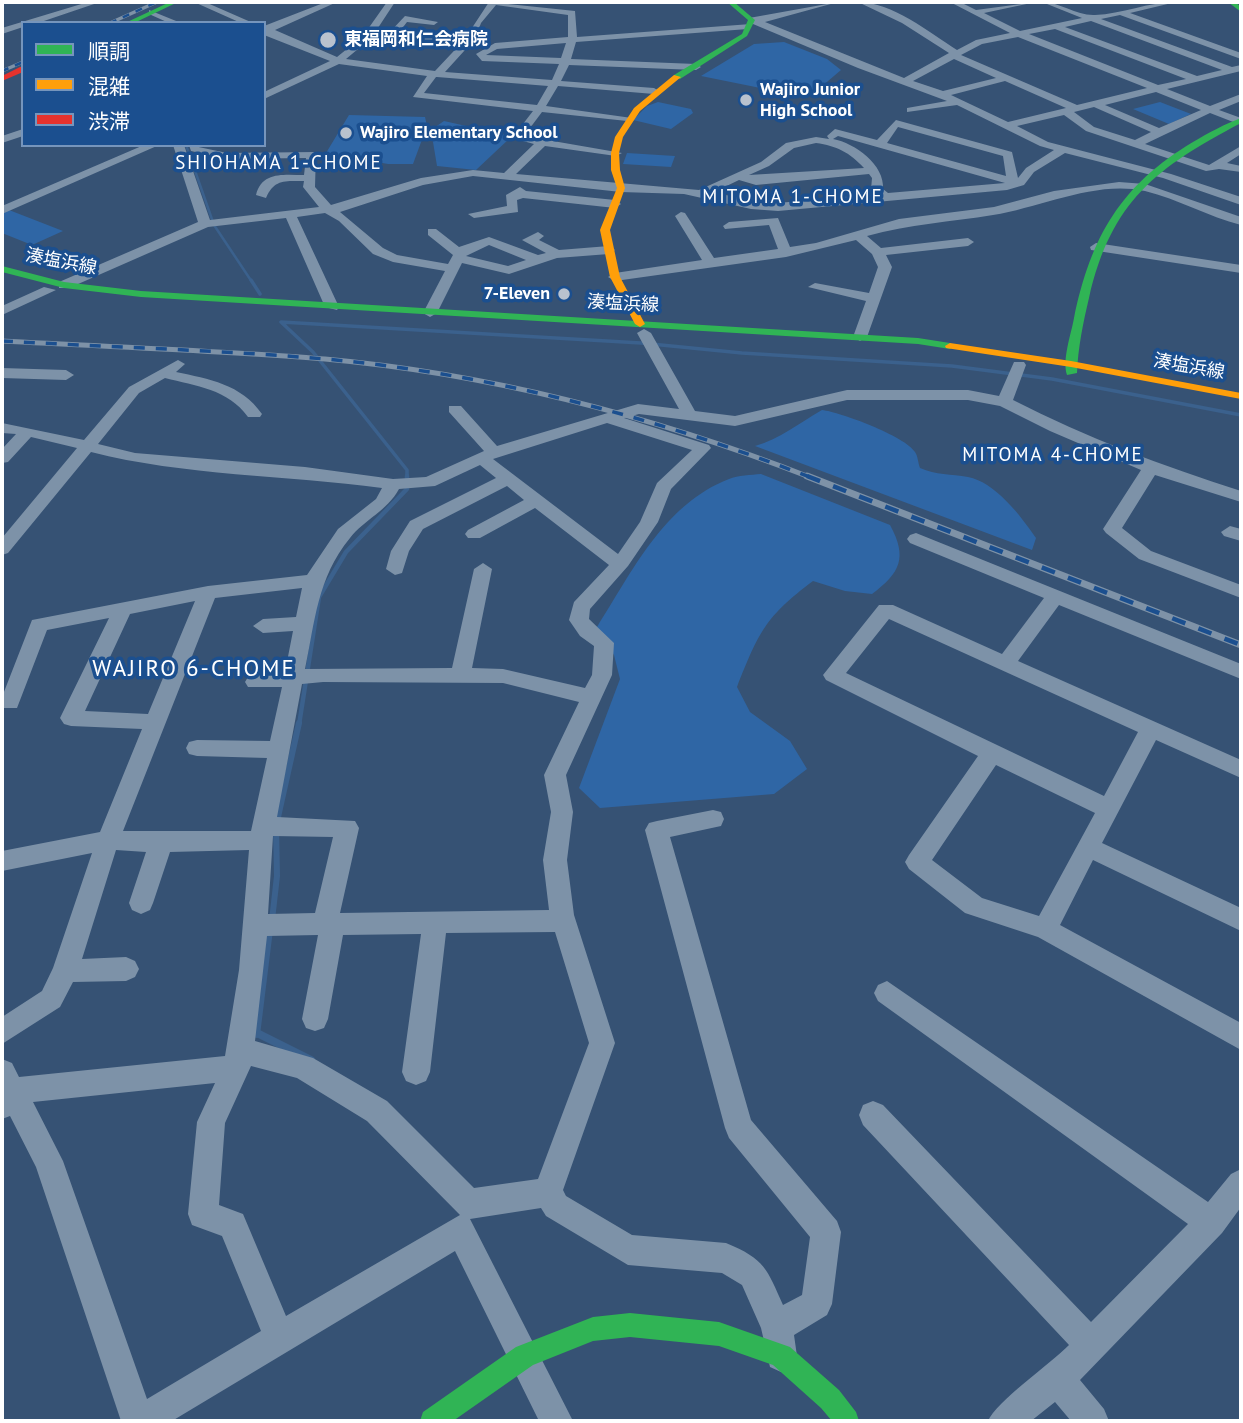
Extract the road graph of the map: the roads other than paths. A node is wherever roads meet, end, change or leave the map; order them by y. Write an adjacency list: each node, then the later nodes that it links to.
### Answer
1 (96, 2): 26 (street)
2 (175, 2): 18 (main road)
3 (198, 2): 29 (street)
4 (333, 2): 34 (street)
5 (391, 2): 38 (street)
6 (494, 2): 19 (street); 36 (street)
7 (834, 2): 15 (street)
8 (862, 2): 41 (street)
9 (954, 2): 21 (street)
10 (1032, 2): 21 (street)
11 (1046, 2): 25 (street)
12 (1129, 2): 16 (street)
13 (1172, 2): 16 (street)
14 (1231, 2): 17 (main road)
15 (817, 4): 23 (street)
16 (1145, 7): 22 (street); 24 (street)
17 (1241, 10)
18 (152, 12): 27 (main road); 28 (street)
19 (569, 12): 20 (street); 40 (street)
20 (586, 12)
21 (978, 12): 37 (street)
22 (1120, 13): 25 (street); 42 (street)
23 (744, 16): 40 (street); 48 (main road); 55 (street)
24 (1169, 16)
25 (1091, 19): 32 (street); 49 (street)
26 (34, 21)
27 (132, 21)
28 (172, 21)
29 (243, 21)
30 (434, 22): 39 (street)
31 (21, 25): 33 (street)
32 (1055, 26): 37 (street); 54 (street)
33 (2, 31)
34 (266, 31)
35 (266, 31): 45 (street)
36 (475, 33): 39 (street); 43 (street)
37 (1020, 34): 41 (street); 57 (street)
38 (370, 36): 39 (street); 45 (street)
39 (393, 36): 47 (street)
40 (571, 40): 44 (street); 46 (street)
41 (954, 54): 52 (street); 55 (street)
42 (1241, 56)
43 (454, 57): 44 (street); 51 (street)
44 (482, 58): 46 (street)
45 (339, 61): 47 (street); 60 (street)
46 (564, 61): 48 (street); 56 (street)
47 (365, 65): 51 (street)
48 (696, 66): 58 (main road)
49 (1236, 69): 54 (street)
50 (21, 70): 53 (main road)
51 (435, 74): 56 (street); 67 (street)
52 (1006, 78): 59 (street); 65 (street)
53 (2, 79)
54 (1196, 79): 57 (street)
55 (906, 80): 59 (street)
56 (556, 83): 58 (street); 67 (street)
57 (1157, 90): 63 (street); 66 (street)
58 (654, 91): 68 (main road)
59 (942, 94): 62 (street)
60 (266, 95)
61 (1241, 97): 66 (street)
62 (957, 102): 64 (street); 70 (street)
63 (1095, 104): 65 (street); 71 (street)
64 (911, 110)
65 (1072, 110): 70 (street); 77 (street)
66 (1210, 110): 69 (street); 71 (street)
67 (540, 111): 68 (street); 75 (street)
68 (627, 118): 83 (main road)
69 (1241, 121): 84 (main road)
70 (1005, 126): 82 (street)
71 (1160, 132): 77 (street)
72 (21, 133): 73 (street)
73 (2, 140)
74 (828, 142): 76 (street); 88 (street); 90 (street)
75 (541, 143): 85 (street); 92 (street)
76 (881, 144): 94 (street); 94 (street)
77 (1136, 144): 84 (street)
78 (149, 147): 105 (street)
79 (179, 147): 110 (street)
80 (194, 147): 91 (street)
81 (1241, 149): 86 (street)
82 (1062, 150): 89 (street); 94 (street)
83 (616, 153): 85 (street); 96 (main road)
84 (1173, 156): 86 (street); 89 (main road)
85 (565, 157): 93 (street)
86 (1217, 165): 87 (street)
87 (1241, 169)
88 (869, 171): 90 (street); 100 (street)
89 (1153, 173): 95 (main road); 102 (street)
90 (738, 176): 97 (street)
91 (310, 178): 99 (street); 104 (street)
92 (505, 178): 93 (street); 104 (street)
93 (533, 181): 96 (street); 98 (street)
94 (1017, 182): 100 (street); 101 (street)
95 (1140, 187): 101 (street); 109 (street); 116 (main road)
96 (621, 188): 97 (street); 103 (main road)
97 (701, 193): 100 (street)
98 (523, 194): 103 (street); 107 (street)
99 (262, 195)
100 (887, 198)
101 (1034, 199): 113 (street)
102 (1241, 201)
103 (615, 204): 117 (main road)
104 (328, 209): 106 (street); 122 (street)
105 (2, 210)
106 (290, 214): 110 (street); 131 (street)
107 (474, 214)
108 (681, 216): 123 (street)
109 (1241, 221)
110 (205, 223): 128 (street)
111 (729, 226): 119 (street)
112 (432, 232): 122 (street)
113 (857, 234): 118 (street); 119 (street)
114 (538, 236): 120 (street)
115 (968, 242): 118 (street)
116 (1096, 247): 125 (street); 138 (main road)
117 (609, 250): 120 (street); 126 (main road)
118 (878, 252): 130 (street)
119 (786, 253): 123 (street)
120 (561, 254): 121 (street)
121 (538, 260): 122 (street); 122 (street)
122 (457, 261): 133 (street)
123 (709, 261): 126 (street)
124 (2, 269): 128 (main road, 湊塩浜線)
125 (1241, 269)
126 (615, 277): 134 (main road)
127 (2, 279): 128 (main road, 湊塩浜線)
128 (57, 287): 131 (main road, 湊塩浜線); 132 (street); 134 (main road, 湊塩浜線)
129 (815, 288): 130 (street)
130 (872, 298): 135 (street)
131 (332, 307): 133 (main road, 湊塩浜線)
132 (2, 311)
133 (430, 313): 134 (main road, 湊塩浜線)
134 (642, 329): 135 (main road, 湊塩浜線); 137 (main road, 湊塩浜線); 147 (street)
135 (860, 337): 138 (main road, 湊塩浜線)
136 (177, 364): 140 (street)
137 (1019, 365): 138 (main road, 湊塩浜線); 143 (street)
138 (1071, 369): 142 (main road, 湊塩浜線); 144 (main road, 湊塩浜線)
139 (2, 373): 141 (street)
140 (162, 373): 146 (street); 151 (street)
141 (66, 375)
142 (1241, 396)
143 (1005, 402): 147 (street); 154 (street)
144 (1241, 404)
145 (455, 409): 152 (street)
146 (254, 414)
147 (689, 414): 148 (street)
148 (606, 418): 152 (street); 162 (street)
149 (2, 428): 150 (street)
150 (28, 431): 151 (street); 153 (street)
151 (85, 445): 156 (street); 161 (street)
152 (488, 456): 155 (street); 156 (street)
153 (2, 458)
154 (1151, 468): 157 (street); 167 (street)
155 (508, 479): 158 (street); 163 (street)
156 (393, 484): 165 (street)
157 (1241, 497)
158 (536, 500): 159 (street); 162 (street)
159 (474, 534)
160 (916, 539): 168 (street)
161 (2, 549)
162 (620, 564): 177 (street)
163 (395, 569)
164 (484, 569): 174 (street)
165 (313, 582): 166 (street); 170 (street)
166 (208, 593): 169 (street); 179 (street)
167 (1241, 593)
168 (1054, 598): 172 (street); 173 (street)
169 (123, 609): 178 (street); 179 (street)
170 (306, 623): 171 (street); 175 (street)
171 (263, 626)
172 (1007, 662): 180 (street); 183 (street)
173 (1241, 672)
174 (460, 676): 175 (street); 177 (street)
175 (302, 679): 176 (street); 182 (street)
176 (255, 682)
177 (590, 697): 194 (street)
178 (10, 703)
179 (154, 722): 188 (street)
180 (1151, 729): 184 (street); 185 (street)
181 (197, 748): 182 (street)
182 (279, 750): 187 (street)
183 (992, 753): 185 (street); 198 (street)
184 (1241, 769)
185 (1109, 809): 190 (street)
186 (713, 819): 212 (street)
187 (262, 833): 189 (street); 196 (street); 197 (street)
188 (108, 840): 189 (street); 191 (street); 200 (street)
189 (161, 843): 192 (street)
190 (1088, 847): 193 (street); 198 (street)
191 (2, 861)
192 (141, 903)
193 (1241, 920)
194 (564, 921): 195 (street); 210 (street)
195 (435, 923): 196 (street); 206 (street)
196 (328, 924): 197 (street); 202 (street)
197 (266, 925): 205 (street)
198 (1045, 929): 204 (street)
199 (126, 969): 200 (street)
200 (65, 971): 203 (street)
201 (887, 993): 211 (street)
202 (315, 1019)
203 (2, 1032)
204 (1241, 1037)
205 (239, 1059): 207 (street); 210 (street); 213 (street)
206 (416, 1072)
207 (5, 1089): 218 (street)
208 (873, 1115): 214 (street)
209 (1241, 1186): 211 (street)
210 (548, 1192): 212 (street)
211 (1211, 1222): 214 (street)
212 (777, 1327): 216 (street)
213 (279, 1337): 215 (street); 218 (street)
214 (1090, 1344): 217 (street)
215 (525, 1356): 216 (main road); 219 (main road); 220 (street)
216 (781, 1356): 221 (main road)
217 (1058, 1379): 222 (street); 223 (street)
218 (139, 1421)
219 (432, 1421)
220 (556, 1421)
221 (847, 1421)
222 (1005, 1421)
223 (1093, 1421)

